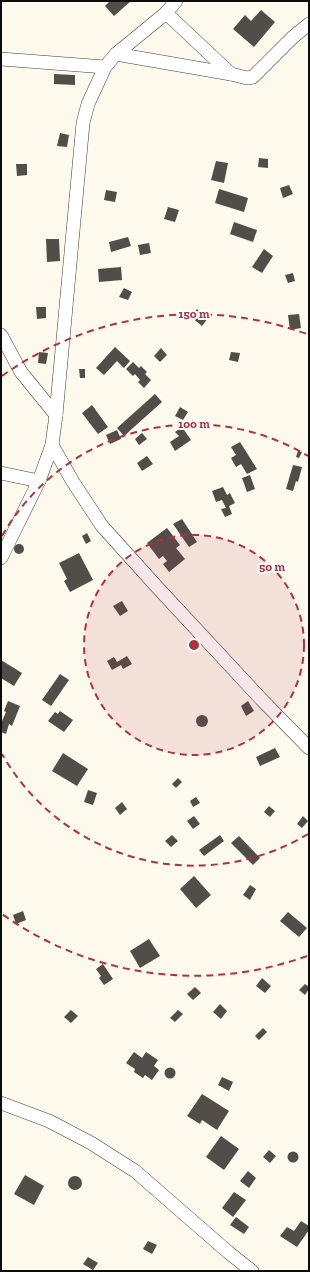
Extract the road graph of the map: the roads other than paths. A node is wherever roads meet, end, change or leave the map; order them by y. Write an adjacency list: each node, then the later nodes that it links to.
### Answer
1 (176, 1): 2 (street)
2 (166, 13): 4 (street); 7 (street)
3 (309, 24): 7 (street)
4 (116, 54): 6 (street); 7 (street)
5 (1, 59): 6 (street)
6 (105, 66): 9 (street)
7 (231, 74)
8 (1, 335): 9 (street)
9 (56, 415): 10 (street)
10 (52, 445): 12 (street); 14 (street)
11 (1, 473): 12 (street)
12 (39, 481): 13 (street)
13 (1, 558)
14 (309, 748)
15 (1, 1103): 16 (street)
16 (252, 1271)

